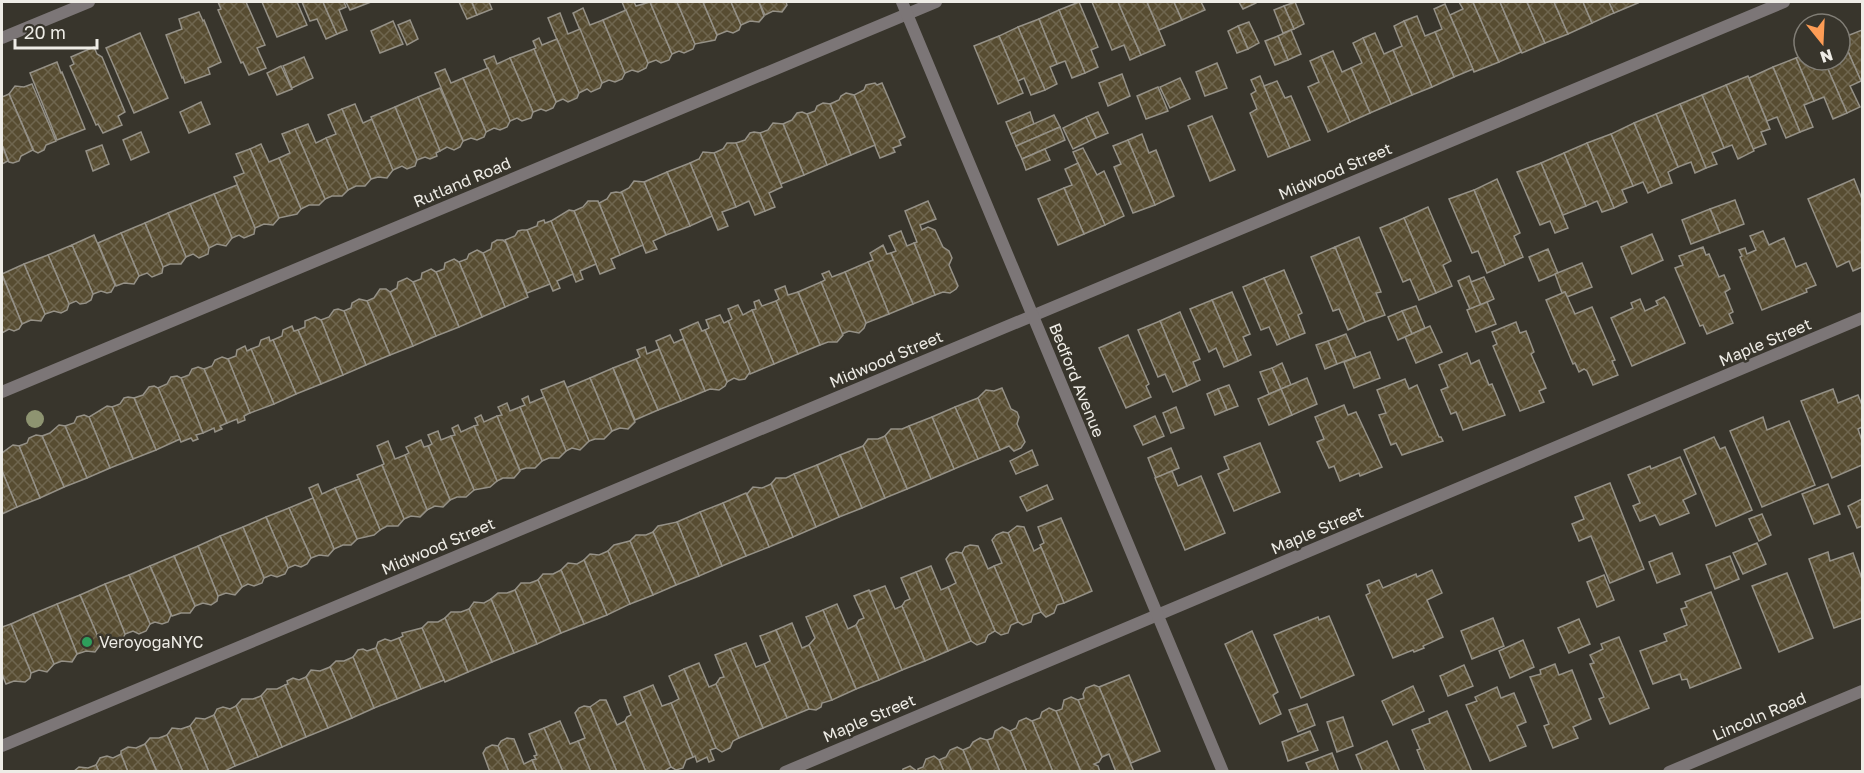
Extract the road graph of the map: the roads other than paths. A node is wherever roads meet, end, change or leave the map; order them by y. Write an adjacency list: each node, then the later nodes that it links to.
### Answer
1 (89, 2): 6 (street)
2 (902, 2): 5 (street, Bedford Avenue)
3 (936, 2): 5 (street, Rutland Road)
4 (1784, 2): 7 (street, Midwood Street)
5 (907, 14): 7 (street, Bedford Avenue); 9 (street, Rutland Road)
6 (2, 38)
7 (1033, 316): 10 (street, Bedford Avenue); 12 (street, Midwood Street)
8 (1863, 318): 10 (street, Maple Street)
9 (2, 392)
10 (1157, 616): 13 (street, Maple Street); 14 (street, Bedford Avenue)
11 (1863, 691): 15 (street, Lincoln Road)
12 (2, 746)
13 (785, 771)
14 (1223, 771)
15 (1668, 771)

